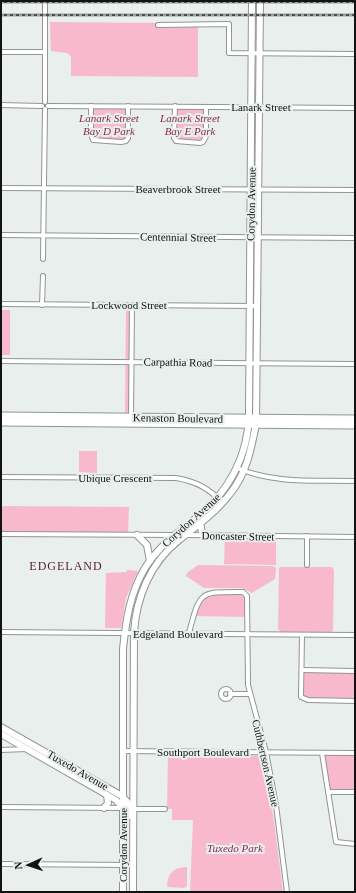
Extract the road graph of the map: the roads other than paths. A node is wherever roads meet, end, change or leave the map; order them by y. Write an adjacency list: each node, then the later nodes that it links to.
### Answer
1 (45, 1): 6 (street)
2 (252, 1): 7 (main road, Corydon Avenue)
3 (260, 1): 8 (main road, Corydon Avenue)
4 (158, 25): 7 (street)
5 (1, 52): 6 (street)
6 (45, 52): 11 (street)
7 (252, 53): 8 (street); 16 (main road, Corydon Avenue)
8 (259, 54): 9 (street); 17 (main road, Corydon Avenue)
9 (355, 54)
10 (1, 105): 11 (street, Lanark Street)
11 (45, 106): 12 (street, Lanark Street); 20 (street)
12 (91, 106): 13 (street, Lanark Street); 13 (street)
13 (128, 106): 14 (street, Lanark Street)
14 (175, 106): 15 (street, Lanark Street); 15 (street)
15 (206, 107): 16 (street, Lanark Street)
16 (252, 107): 17 (street, Lanark Street); 21 (main road, Corydon Avenue)
17 (259, 107): 18 (street, Lanark Street); 22 (main road, Corydon Avenue)
18 (355, 108)
19 (1, 188): 20 (street, Beaverbrook Street)
20 (44, 188): 21 (street, Beaverbrook Street); 25 (street)
21 (251, 189): 22 (street, Beaverbrook Street); 26 (main road, Corydon Avenue)
22 (258, 189): 23 (street, Beaverbrook Street); 27 (main road, Corydon Avenue)
23 (355, 190)
24 (1, 235): 25 (street, Centennial Street)
25 (43, 235): 26 (street, Centennial Street); 29 (street)
26 (250, 237): 27 (street, Centennial Street); 34 (main road, Corydon Avenue)
27 (258, 237): 28 (street, Centennial Street); 35 (main road, Corydon Avenue)
28 (355, 238)
29 (43, 258)
30 (43, 276): 32 (street)
31 (1, 304): 32 (street, Lockwood Street)
32 (42, 305): 33 (street, Lockwood Street)
33 (132, 305): 34 (street, Lockwood Street); 37 (street)
34 (250, 306): 35 (street, Lockwood Street); 38 (main road, Corydon Avenue)
35 (258, 306): 39 (main road, Corydon Avenue)
36 (1, 361): 37 (street, Carpathia Road)
37 (132, 362): 38 (street, Carpathia Road); 42 (street)
38 (249, 363): 39 (street, Carpathia Road); 45 (main road, Corydon Avenue)
39 (256, 363): 40 (street, Carpathia Road); 45 (main road, Corydon Avenue)
40 (355, 364)
41 (1, 416): 42 (main road, Kenaston Boulevard)
42 (131, 417): 45 (main road, Kenaston Boulevard)
43 (355, 419): 45 (main road, Kenaston Boulevard)
44 (1, 422): 45 (main road, Kenaston Boulevard)
45 (252, 422): 46 (main road, Kenaston Boulevard); 47 (main road, Corydon Avenue); 48 (main road, Corydon Avenue)
46 (355, 426)
47 (237, 468): 48 (street); 51 (main road, Corydon Avenue)
48 (244, 471): 50 (street); 51 (main road, Corydon Avenue)
49 (1, 477): 51 (street, Ubique Crescent)
50 (355, 481)
51 (220, 501): 52 (main road, Corydon Avenue); 53 (main road, Corydon Avenue)
52 (191, 522): 53 (main road); 56 (main road, Corydon Avenue)
53 (198, 526): 57 (main road, Corydon Avenue); 58 (main road)
54 (1, 534): 55 (street, Doncaster Street)
55 (136, 535): 56 (street, Doncaster Street); 63 (main road)
56 (172, 535): 57 (street, Doncaster Street); 61 (main road, Corydon Avenue)
57 (185, 535): 58 (street, Doncaster Street); 62 (main road, Corydon Avenue)
58 (205, 536): 59 (street, Doncaster Street)
59 (306, 536): 60 (street, Doncaster Street); 64 (street)
60 (355, 537)
61 (163, 544): 62 (main road); 63 (main road, Corydon Avenue)
62 (169, 550): 67 (main road, Corydon Avenue)
63 (150, 561): 66 (main road, Corydon Avenue)
64 (306, 565)
65 (1, 632): 66 (street, Edgeland Boulevard)
66 (125, 633): 67 (street, Edgeland Boulevard); 81 (main road, Corydon Avenue)
67 (134, 633): 68 (street, Edgeland Boulevard); 82 (main road, Corydon Avenue)
68 (189, 633): 69 (street, Edgeland Boulevard); 69 (street, Cuthbertson Avenue)
69 (248, 635): 70 (street, Edgeland Boulevard); 75 (street, Cuthbertson Avenue)
70 (302, 635): 71 (street, Edgeland Boulevard); 72 (street)
71 (355, 635)
72 (302, 670): 73 (street); 76 (street)
73 (355, 670)
74 (230, 694): 75 (street)
75 (250, 694): 83 (street, Cuthbertson Avenue)
76 (355, 701)
77 (1, 726): 87 (main road, Tuxedo Avenue)
78 (1, 734): 79 (main road, Tuxedo Avenue)
79 (27, 749): 80 (street); 90 (main road, Tuxedo Avenue)
80 (1, 750)
81 (122, 751): 82 (street, Southport Boulevard); 86 (main road, Corydon Avenue)
82 (134, 751): 83 (street, Southport Boulevard); 95 (main road, Corydon Avenue)
83 (266, 752): 84 (street, Southport Boulevard); 104 (street, Cuthbertson Avenue)
84 (322, 753): 85 (street, Southport Boulevard); 88 (street)
85 (355, 753)
86 (122, 780): 87 (main road); 91 (main road, Corydon Avenue)
87 (108, 787): 91 (main road, Tuxedo Avenue)
88 (328, 792): 89 (street); 98 (street)
89 (355, 792)
90 (107, 795): 93 (main road); 94 (main road, Tuxedo Avenue)
91 (122, 796): 94 (main road, Corydon Avenue); 97 (main road)
92 (1, 807): 93 (street)
93 (104, 808): 94 (street)
94 (123, 808): 100 (main road, Corydon Avenue)
95 (134, 809): 96 (street); 97 (main road, Corydon Avenue)
96 (166, 809)
97 (133, 830): 101 (main road, Corydon Avenue)
98 (355, 844)
99 (1, 864): 100 (street)
100 (123, 865): 101 (street); 102 (main road, Corydon Avenue)
101 (133, 865): 103 (main road, Corydon Avenue)
102 (123, 892)
103 (133, 892)
104 (287, 892)

